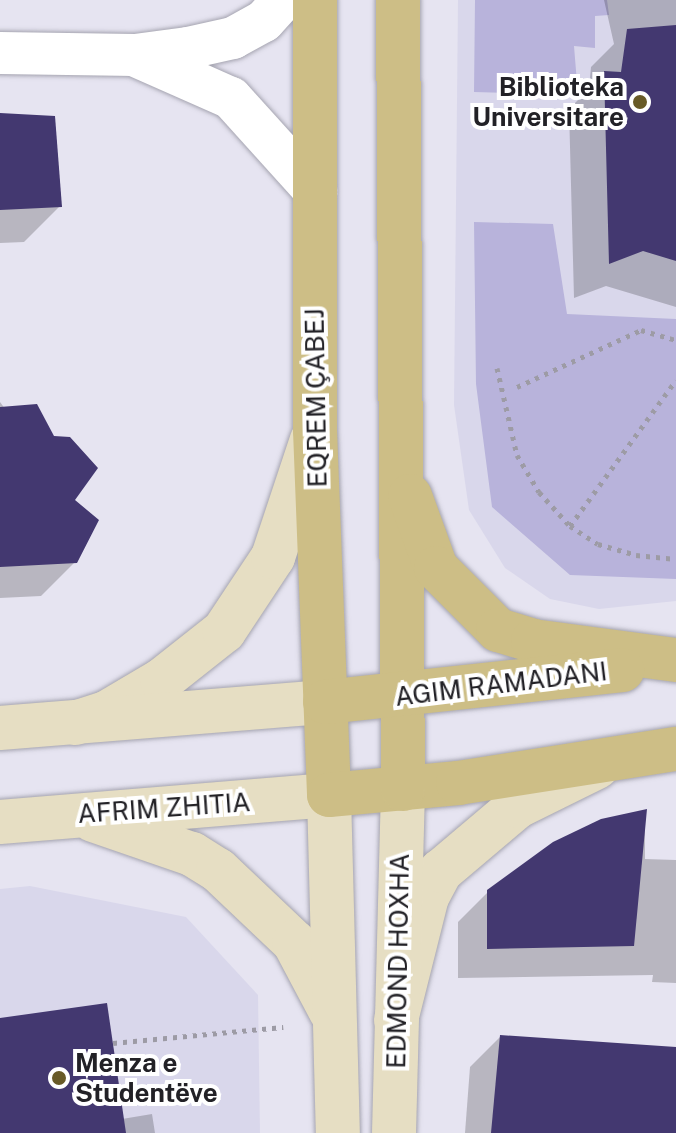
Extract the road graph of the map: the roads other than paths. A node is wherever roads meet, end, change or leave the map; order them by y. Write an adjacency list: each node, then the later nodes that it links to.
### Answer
1 (283, 0): 5 (street)
2 (315, 0): 6 (main road, EQREM ÇABEJ)
3 (398, 0): 8 (main road)
4 (0, 53): 5 (street)
5 (135, 55): 6 (street)
6 (316, 192): 7 (main road, EQREM ÇABEJ)
7 (315, 430): 11 (main road, EQREM ÇABEJ); 12 (main road)
8 (398, 431): 9 (main road); 10 (main road)
9 (676, 662): 10 (main road, AGIM RAMADANI)
10 (400, 697): 11 (main road, AGIM RAMADANI); 16 (main road)
11 (325, 702): 12 (main road); 17 (main road, EQREM ÇABEJ)
12 (75, 723): 13 (main road)
13 (0, 728)
14 (676, 749): 15 (main road)
15 (624, 756): 16 (main road); 20 (main road)
16 (403, 789): 17 (main road); 20 (main road, EDMOND HOXHA)
17 (329, 795): 18 (main road, AFRIM ZHITIA); 21 (main road)
18 (76, 813): 19 (main road, AFRIM ZHITIA); 21 (main road)
19 (0, 822)
20 (396, 1020): 23 (main road, EDMOND HOXHA)
21 (337, 1026): 22 (main road)
22 (338, 1133)
23 (394, 1133)

